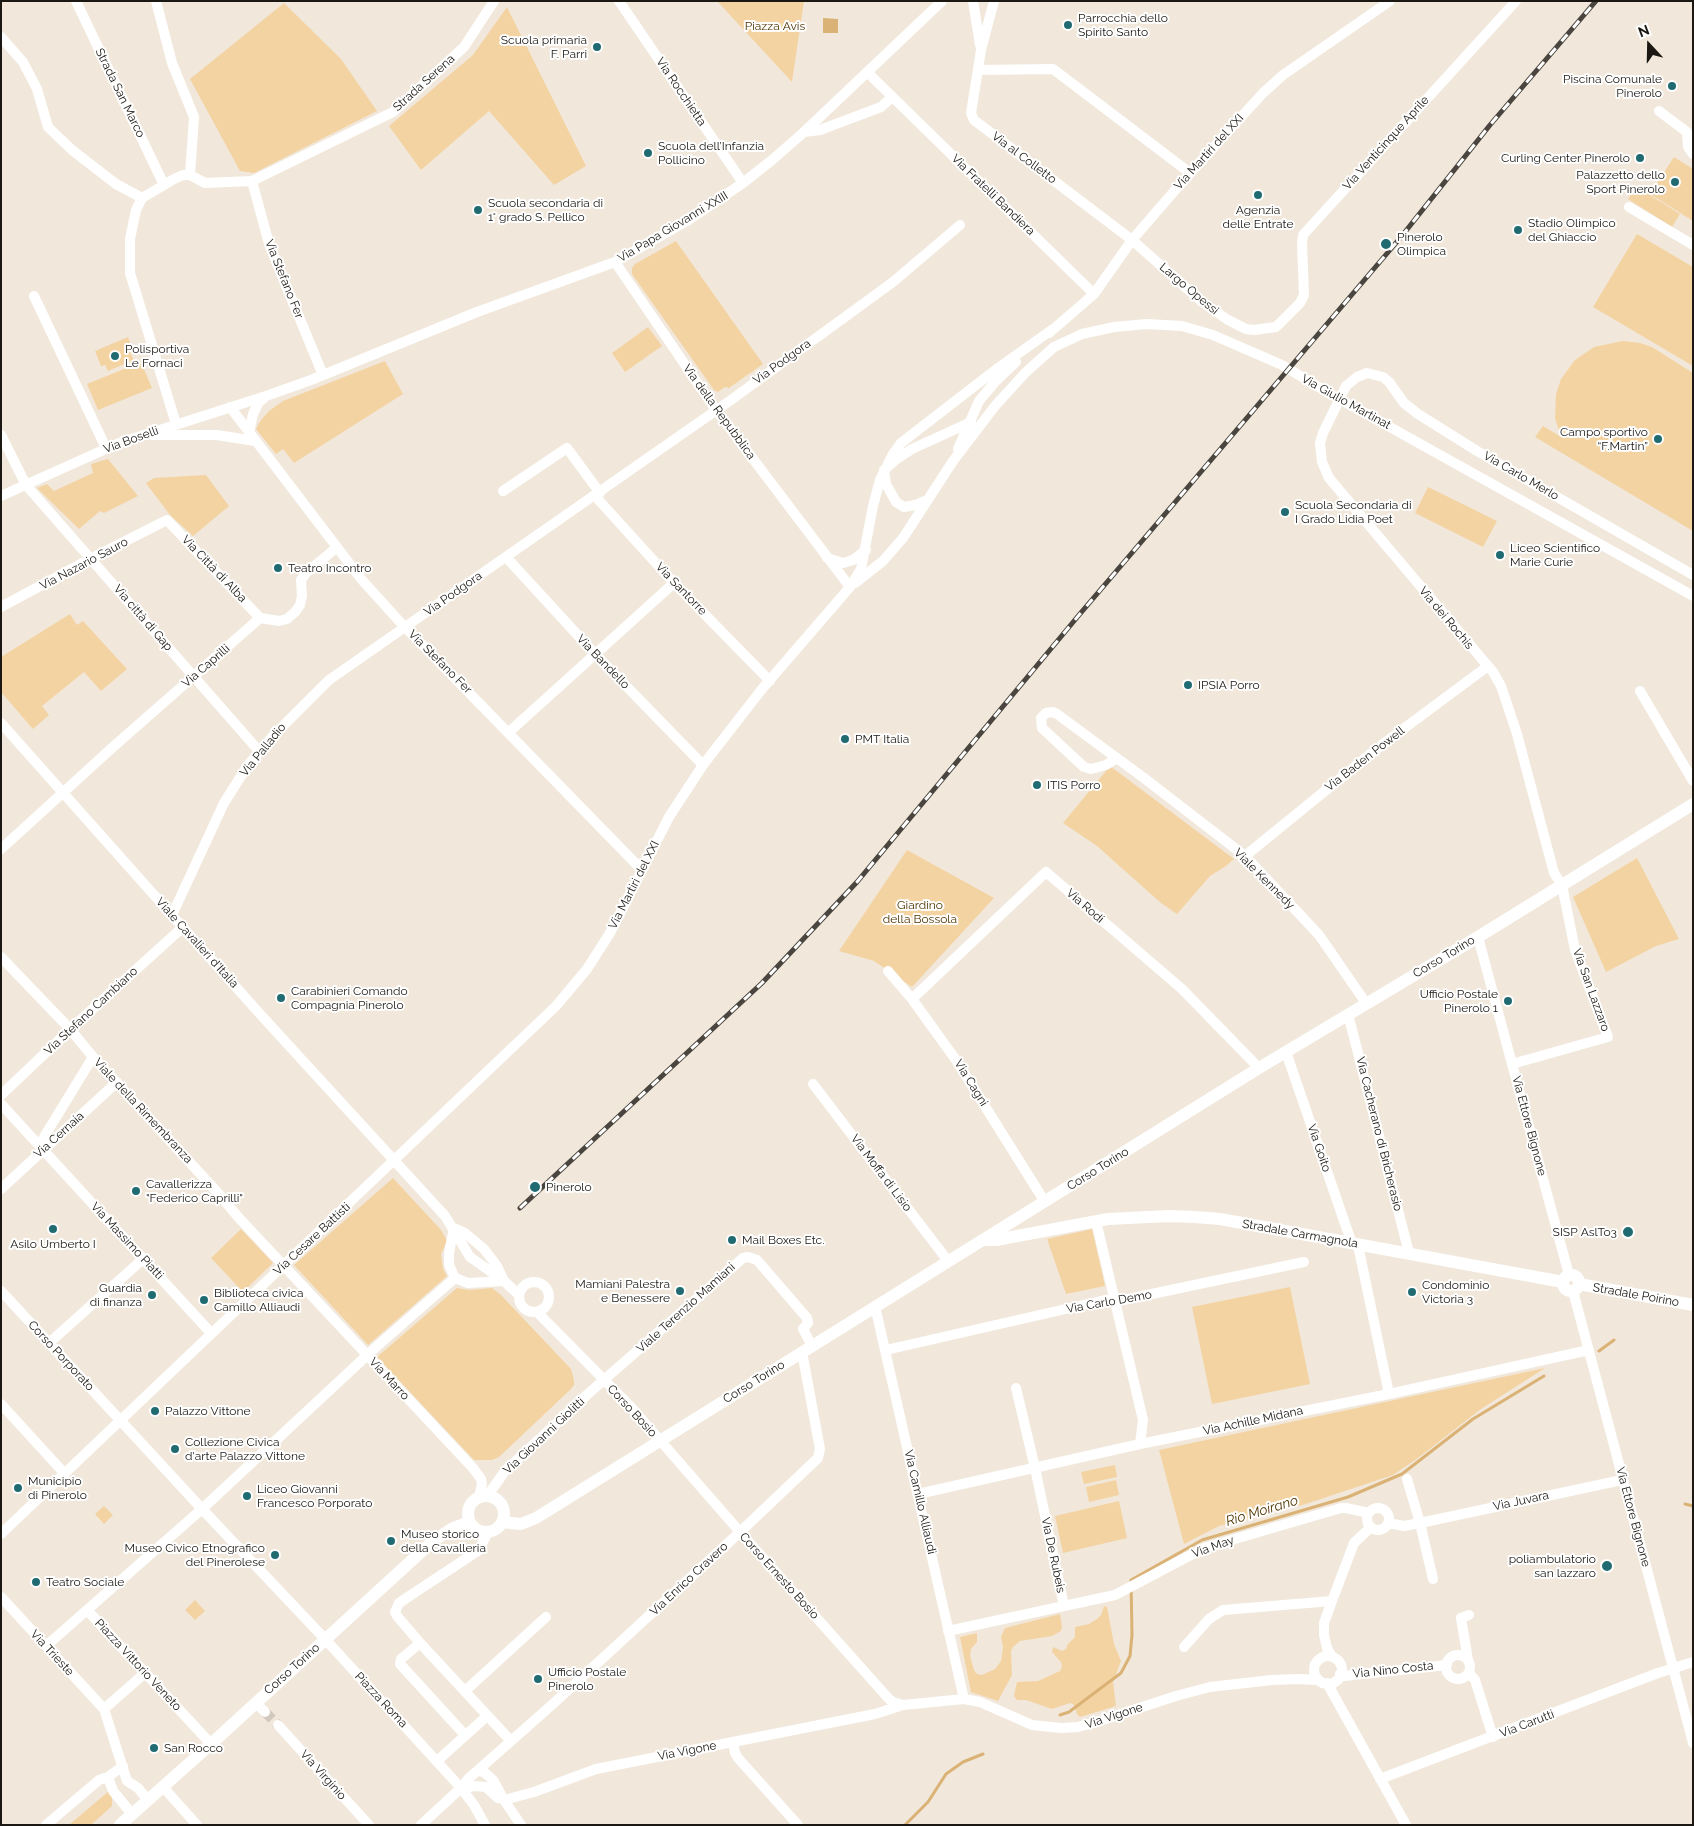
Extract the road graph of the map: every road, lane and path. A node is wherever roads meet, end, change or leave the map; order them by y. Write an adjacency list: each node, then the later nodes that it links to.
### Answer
1 (76, 1): 22 (street, Strada San Marco)
2 (156, 1): 19 (street)
3 (494, 1): 20 (street, Strada Serena)
4 (619, 1): 21 (street, Via Rocchietta)
5 (942, 1): 13 (street, Via Papa Giovanni XXIII)
6 (973, 1): 11 (street, Via al Colletto)
7 (994, 1): 11 (street, Via al Colletto)
8 (1390, 1): 18 (street, Via Martiri del XXI)
9 (1516, 1): 31 (street, Via Venticinque Aprile)
10 (1, 36): 23 (street)
11 (981, 50): 12 (street, Via al Colletto)
12 (978, 70): 18 (street); 26 (street, Via al Colletto)
13 (867, 72): 14 (street, Via Fratelli Bandiera); 16 (street, Via Papa Giovanni XXIII)
14 (892, 97): 16 (street); 29 (street, Via Fratelli Bandiera)
15 (1659, 111): 17 (street)
16 (803, 132): 21 (street, Via Papa Giovanni XXIII)
17 (1693, 154)
18 (1190, 173): 26 (street, Via Martiri del XXI)
19 (190, 175): 20 (street); 22 (street)
20 (252, 181): 33 (street, Via Stefano Fer)
21 (743, 183): 28 (street, Via Papa Giovanni XXIII)
22 (164, 185): 23 (street)
23 (142, 198): 40 (street)
24 (1629, 207): 27 (street)
25 (960, 225): 38 (street, Via Podgora)
26 (1132, 240): 29 (street, Via Martiri del XXI); 31 (street, Largo Opessi)
27 (1693, 245)
28 (616, 262): 33 (street, Via Papa Giovanni XXIII); 38 (street, Via della Repubblica)
29 (1094, 294): 32 (street, Via Martiri del XXI)
30 (34, 296): 44 (street)
31 (1300, 303)
32 (1054, 329): 39 (street, Via Martiri del XXI); 46 (street, Via Martiri del XXI)
33 (323, 375): 35 (street, Via Papa Giovanni XXIII)
34 (1358, 377): 58 (street, Via Carlo Merlo); 66 (street, Via dei Rochis)
35 (266, 396): 37 (street, Via Boselli); 43 (street)
36 (994, 406): 39 (street); 45 (street, Via Martiri del XXI); 61 (street, Via Giulio Martinat)
37 (230, 407): 40 (street, Via Boselli); 43 (street, Via Stefano Fer)
38 (716, 410): 49 (street, Via Podgora); 56 (street, Via della Repubblica)
39 (969, 423): 45 (street, Via Martiri del XXI); 46 (street)
40 (176, 424): 42 (street, Via Boselli)
41 (1, 435): 47 (street, Via città di Gap)
42 (143, 435): 43 (street); 44 (street, Via Boselli)
43 (252, 437): 53 (street, Via Stefano Fer)
44 (106, 448): 47 (street, Via Boselli)
45 (953, 462): 51 (street, Via Martiri del XXI)
46 (884, 470): 51 (street); 54 (street, Via Martiri del XXI)
47 (26, 485): 50 (street, Via Boselli); 57 (street, Via città di Gap)
48 (503, 491): 49 (street)
49 (597, 494): 55 (street, Via Podgora); 59 (street, Via Santorre)
50 (1, 496)
51 (928, 499): 60 (street, Via Martiri del XXI)
52 (167, 520): 57 (street, Via Nazario Sauro); 63 (street, Via Città di Alba)
53 (336, 548): 63 (street); 64 (street, Via Stefano Fer)
54 (866, 550): 56 (street); 60 (street, Via Martiri del XXI)
55 (506, 558): 64 (street, Via Podgora); 65 (street, Via Bandello)
56 (827, 558): 60 (street, Via della Repubblica)
57 (90, 559): 62 (street, Via Nazario Sauro); 67 (street, Via città di Gap)
58 (1693, 575)
59 (674, 583): 65 (street); 68 (street, Via Santorre)
60 (850, 587): 68 (street, Via Martiri del XXI)
61 (1693, 596)
62 (3, 604)
63 (260, 618): 67 (street, Via Caprilli)
64 (406, 628): 71 (street, Via Stefano Fer); 72 (street, Via Palladio)
65 (595, 654): 71 (street); 74 (street, Via Bandello)
66 (1488, 666): 79 (street, Via Baden Powell); 81 (street, Via dei Rochis)
67 (194, 677): 72 (street, Via città di Gap); 76 (street, Via Caprilli)
68 (770, 680): 74 (street, Via Martiri del XXI)
69 (1640, 691): 75 (street)
70 (1, 724): 76 (street, Viale Cavalieri d'Italia)
71 (509, 732): 80 (street, Via Stefano Fer)
72 (259, 752): 82 (street, Via Palladio)
73 (1117, 758): 73 (street, Viale Kennedy); 79 (street, Viale Kennedy)
74 (703, 765): 80 (street, Via Martiri del XXI)
75 (1693, 780)
76 (63, 792): 78 (street, Via Caprilli); 82 (street, Viale Cavalieri d'Italia)
77 (1693, 804): 81 (main road, Corso Torino)
78 (1, 848)
79 (1244, 856): 88 (street, Viale Kennedy)
80 (641, 869): 101 (street, Via Martiri del XXI)
81 (1562, 885): 84 (main road, Corso Torino); 91 (street, Via San Lazzaro)
82 (172, 915): 83 (street, Viale Cavalieri d'Italia)
83 (183, 927): 90 (street, Via Stefano Cambiano); 101 (street, Viale Cavalieri d'Italia)
84 (1478, 937): 88 (main road, Corso Torino); 94 (street, Via Ettore Bignone)
85 (1, 957): 90 (street, Viale della Rimembranza)
86 (888, 971): 87 (street, Via Cagni)
87 (912, 999): 95 (street, Via Rodi); 103 (street, Via Cagni)
88 (1366, 1003): 89 (main road, Corso Torino)
89 (1348, 1014): 92 (main road, Corso Torino); 108 (street, Via Cacherano di Bricherasio)
90 (70, 1029): 93 (street, Viale della Rimembranza); 98 (street, Via Stefano Cambiano)
91 (1608, 1037): 94 (street, Via Ettore Bignone)
92 (1286, 1052): 95 (main road, Corso Torino); 107 (street, Via Goito)
93 (93, 1057): 96 (street, Viale della Rimembranza); 100 (street)
94 (1512, 1064): 113 (street, Via Ettore Bignone)
95 (1259, 1068): 103 (main road, Corso Torino)
96 (117, 1082): 100 (street, Via Cernaia); 112 (street, Viale della Rimembranza)
97 (814, 1084): 110 (street, Via Moffa di Lisio)
98 (1, 1095)
99 (1, 1104): 100 (street, Via Massimo Piatti)
100 (42, 1150): 102 (street, Via Cernaia); 109 (street, Via Massimo Piatti)
101 (394, 1161): 105 (street, Viale Cavalieri d'Italia); 112 (street, Via Cesare Battisti)
102 (1, 1188)
103 (1045, 1202): 106 (main road, Corso Torino)
104 (1096, 1221): 106 (main road, Stradale Carmagnola); 107 (main road, Stradale Carmagnola); 119 (street)
105 (454, 1228): 114 (street); 115 (street); 115 (street)
106 (984, 1240): 110 (main road, Corso Torino)
107 (1355, 1244): 108 (main road, Stradale Carmagnola); 131 (street, Via Goito)
108 (1409, 1254): 113 (main road, Stradale Carmagnola)
109 (143, 1259): 123 (street, Via Massimo Piatti); 124 (street)
110 (948, 1261): 121 (main road, Corso Torino)
111 (1304, 1262): 119 (street, Via Carlo Demo)
112 (284, 1265): 123 (street, Via Cesare Battisti); 128 (street, Via Marro)
113 (1566, 1279): 116 (main road)
114 (451, 1281): 115 (street); 128 (street, Piazza Vittorio Veneto)
115 (504, 1281): 118 (street)
116 (1576, 1288): 120 (main road, Stradale Poirino); 127 (street, Via Ettore Bignone)
117 (1, 1291): 124 (street, Corso Porporato)
118 (519, 1295): 122 (street); 122 (street)
119 (1114, 1299): 126 (street, Via Carlo Demo); 135 (street)
120 (1693, 1305)
121 (875, 1306): 125 (main road, Corso Torino); 126 (street, Via Camillo Alliaudi)
122 (537, 1312): 129 (street, Corso Bosio)
123 (211, 1333): 133 (street, Via Cesare Battisti)
124 (49, 1343): 133 (street, Corso Porporato)
125 (807, 1349): 129 (street, Viale Terenzio Mamiani); 134 (main road, Corso Torino); 150 (street, Via Enrico Cravero)
126 (886, 1350): 140 (street, Via Camillo Alliaudi)
127 (1589, 1350): 131 (street, Via Achille Midana); 139 (street, Via Ettore Bignone)
128 (368, 1356): 141 (street, Via Marro); 142 (street, Piazza Vittorio Veneto)
129 (604, 1380): 134 (street, Corso Bosio); 141 (street, Via Giovanni Giolitti)
130 (1016, 1388): 136 (street, Via De Rubeis)
131 (1389, 1394): 135 (street, Via Achille Midana)
132 (1, 1404): 137 (street)
133 (120, 1421): 137 (street); 142 (street)
134 (660, 1442): 145 (main road, Corso Torino); 150 (street, Corso Ernesto Bosio)
135 (1140, 1444): 136 (street, Via Achille Midana)
136 (1035, 1468): 140 (street, Via Achille Midana); 155 (street, Via De Rubeis)
137 (65, 1474): 151 (street)
138 (1406, 1479): 147 (street)
139 (1622, 1480): 147 (street, Via Juvara); 168 (street, Via Ettore Bignone)
140 (918, 1494): 159 (street, Via Camillo Alliaudi)
141 (483, 1496): 144 (main road); 145 (main road)
142 (202, 1509): 156 (street, Piazza Vittorio Veneto); 160 (street)
143 (1368, 1514): 146 (street); 148 (street); 155 (street, Via May)
144 (469, 1522): 149 (main road); 160 (main road, Corso Torino)
145 (502, 1522): 149 (main road)
146 (1388, 1523): 147 (street, Via Juvara); 148 (street)
147 (1420, 1523): 152 (street)
148 (1371, 1527): 154 (street)
149 (488, 1532): 161 (street)
150 (740, 1532): 176 (street, Corso Ernesto Bosio); 187 (street, Via Enrico Cravero)
151 (1, 1534)
152 (1433, 1579)
153 (1, 1597): 162 (street, Via Trieste)
154 (1332, 1601): 163 (street); 164 (street)
155 (1064, 1606): 159 (street, Via De Rubeis)
156 (87, 1610): 162 (street); 170 (street, Piazza Vittorio Veneto)
157 (1469, 1615): 165 (street)
158 (546, 1617): 175 (street)
159 (948, 1631): 177 (street, Via Camillo Alliaudi)
160 (326, 1639): 178 (main road, Corso Torino); 191 (street, Piazza Roma)
161 (420, 1643): 175 (street); 185 (street)
162 (46, 1646): 180 (street, Via Trieste)
163 (1184, 1647)
164 (1328, 1654): 169 (street); 172 (street, Via Nino Costa)
165 (1468, 1660): 167 (street); 171 (street)
166 (1693, 1662): 168 (street, Via Carutti)
167 (1446, 1664): 171 (street); 172 (street, Via Nino Costa)
168 (1673, 1668): 186 (street, Via Carutti); 189 (street, Via Ettore Bignone)
169 (1314, 1669): 173 (street, Via Vigone); 174 (street)
170 (145, 1673): 180 (street); 190 (street, Piazza Vittorio Veneto)
171 (1469, 1673): 186 (street)
172 (1340, 1674): 174 (street, Via Nino Costa)
173 (1297, 1678): 174 (street, Via Vigone); 177 (street, Via Vigone)
174 (1323, 1682): 195 (street)
175 (465, 1691): 183 (street)
176 (889, 1699): 179 (street, Corso Ernesto Bosio); 182 (street)
177 (964, 1699): 179 (street, Via Vigone)
178 (256, 1703): 181 (street); 190 (main road, Corso Torino)
179 (903, 1705): 182 (street, Via Vigone)
180 (104, 1709): 192 (street)
181 (265, 1712)
182 (874, 1714): 188 (street, Via Vigone)
183 (487, 1716): 185 (street); 187 (street)
184 (278, 1725): 206 (street, Via Virginio)
185 (465, 1735): 191 (street)
186 (1494, 1737): 195 (street, Via Carutti)
187 (511, 1741): 193 (street, Via Enrico Cravero)
188 (733, 1742): 201 (street, Via Vigone); 210 (street)
189 (1693, 1743)
190 (211, 1744): 197 (main road, Corso Torino)
191 (437, 1761): 199 (street, Piazza Roma)
192 (123, 1766): 194 (street); 196 (street)
193 (478, 1771): 198 (street); 199 (street, Via Enrico Cravero); 201 (street)
194 (108, 1777): 196 (street); 202 (street); 203 (street)
195 (1380, 1779): 211 (street)
196 (127, 1781): 200 (street)
197 (163, 1787): 200 (main road, Corso Torino); 205 (street)
198 (483, 1787): 199 (street); 201 (street)
199 (461, 1788): 207 (street, Via Enrico Cravero); 208 (street, Piazza Roma)
200 (148, 1800): 202 (main road, Corso Torino)
201 (504, 1800): 209 (street)
202 (132, 1814): 204 (main road, Corso Torino)
203 (46, 1825)
204 (120, 1825)
205 (197, 1825)
206 (368, 1825)
207 (421, 1825)
208 (485, 1825)
209 (521, 1825)
210 (798, 1825)
211 (1406, 1825)

